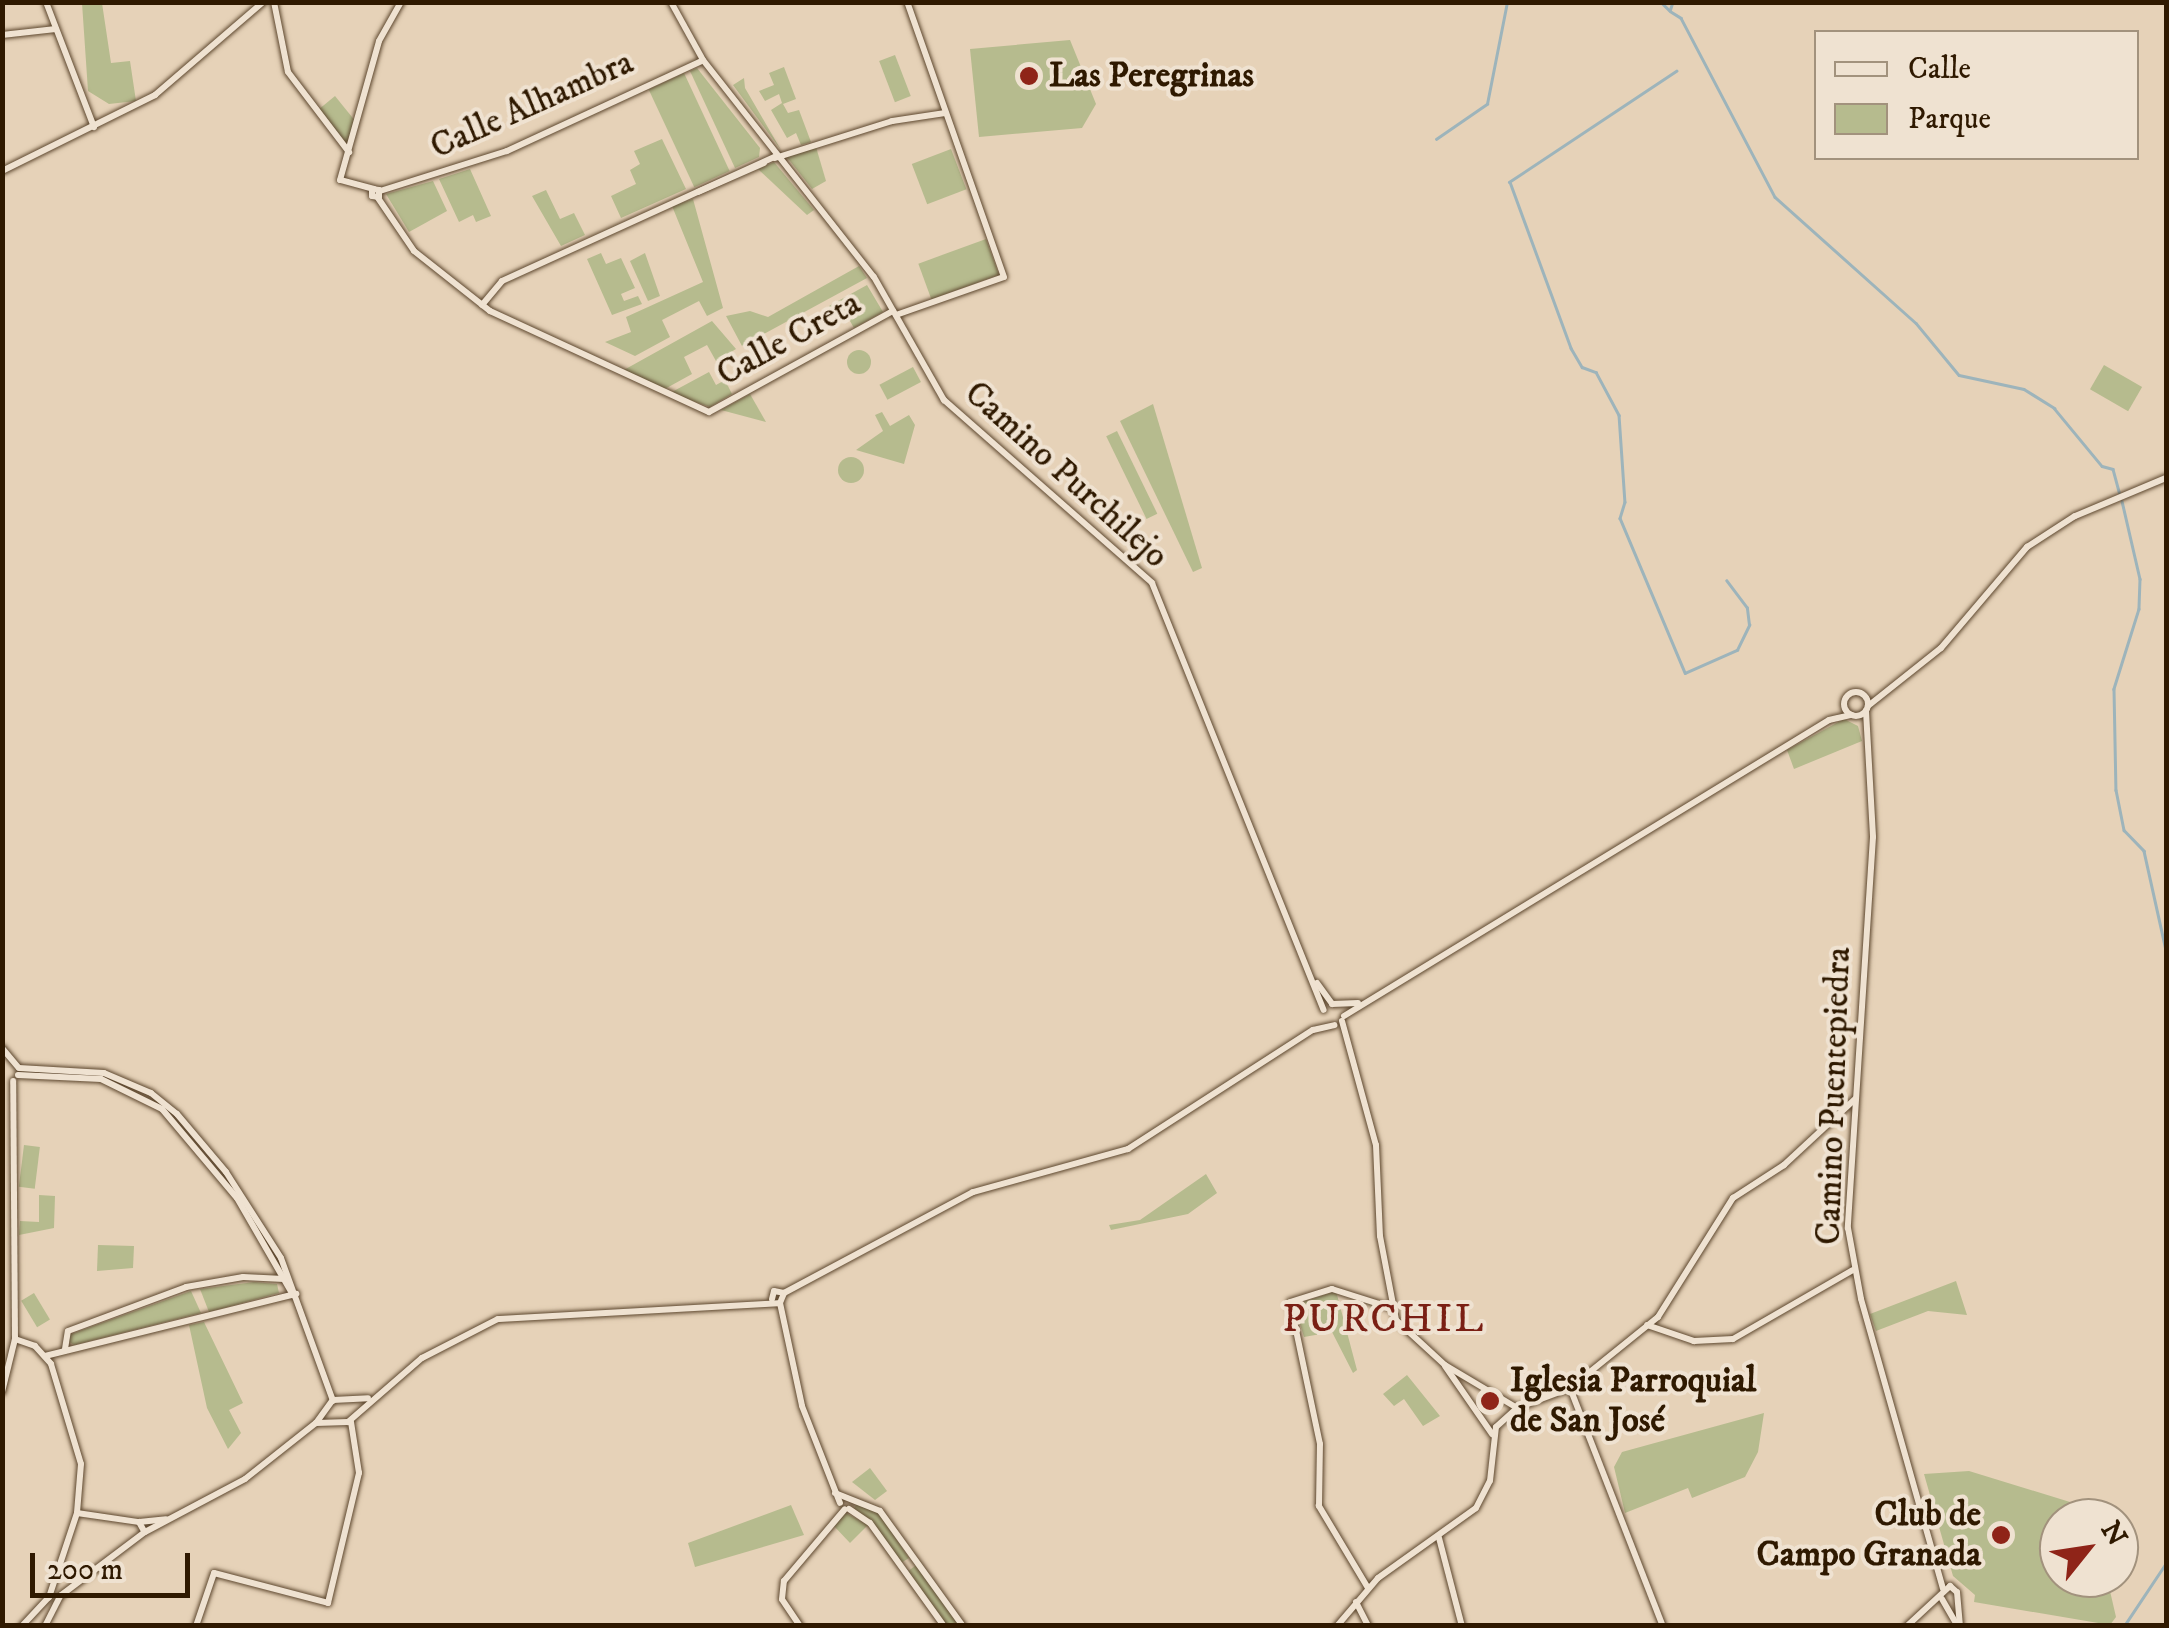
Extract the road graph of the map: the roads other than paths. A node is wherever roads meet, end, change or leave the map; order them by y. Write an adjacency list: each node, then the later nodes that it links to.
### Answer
1 (46, 2): 7 (street)
2 (263, 2): 11 (street)
3 (274, 2): 12 (street)
4 (401, 2): 12 (street)
5 (671, 2): 9 (street, Camino Purchilejo)
6 (906, 2): 10 (street)
7 (56, 29): 8 (street); 11 (street)
8 (2, 35)
9 (703, 60): 13 (street, Camino Purchilejo); 15 (street, Calle Alhambra)
10 (946, 113): 13 (street); 17 (street, Calle Creta)
11 (94, 126): 14 (street)
12 (349, 152): 15 (street)
13 (778, 156): 16 (street); 17 (street, Camino Purchilejo)
14 (2, 170)
15 (377, 192): 16 (street)
16 (482, 306): 17 (street, Calle Creta)
17 (895, 313): 26 (street, Camino Purchilejo)
18 (2166, 478): 19 (street)
19 (1886, 686): 20 (street); 22 (street)
20 (1860, 692): 21 (street); 22 (street)
21 (1844, 703): 23 (street); 24 (street)
22 (1868, 708): 23 (street); 25 (street, Camino Puentepiedra)
23 (1852, 715): 24 (street); 25 (street)
24 (1828, 720): 27 (street)
25 (1866, 735): 37 (street, Camino Puentepiedra)
26 (1312, 974): 28 (street, Camino Purchilejo); 29 (street, Camino Purchilejo)
27 (1359, 1003): 28 (street); 30 (street)
28 (1336, 1005): 29 (street); 30 (street, Camino Purchilejo)
29 (1323, 1012): 30 (street, Camino Purchilejo); 31 (street)
30 (1337, 1021): 31 (street); 45 (street)
31 (1314, 1030): 40 (street)
32 (2, 1048): 33 (street)
33 (6, 1058): 34 (street)
34 (16, 1074): 35 (street); 36 (street); 39 (street)
35 (2, 1082): 36 (street)
36 (12, 1096): 47 (street)
37 (1855, 1099): 38 (street, Camino Puentepiedra); 46 (street)
38 (1853, 1270): 46 (street); 74 (street, Camino Puentepiedra)
39 (284, 1278): 41 (street); 42 (street); 48 (street)
40 (784, 1293): 43 (street); 44 (street)
41 (295, 1295): 42 (street); 55 (street)
42 (280, 1298): 48 (street)
43 (772, 1299): 44 (street); 54 (street)
44 (780, 1303): 66 (street)
45 (1392, 1308): 51 (street); 75 (street)
46 (1647, 1325): 52 (street)
47 (15, 1339): 49 (street); 50 (street)
48 (65, 1349): 49 (street)
49 (46, 1356): 65 (street)
50 (6, 1365): 53 (street)
51 (1455, 1375): 57 (street); 63 (street)
52 (1570, 1388): 57 (street); 92 (street)
53 (3, 1389)
54 (369, 1398): 56 (street); 59 (street)
55 (337, 1399): 56 (street); 58 (street)
56 (350, 1402): 59 (street)
57 (1517, 1408): 63 (street)
58 (327, 1411): 60 (street); 62 (street)
59 (354, 1412): 61 (street)
60 (332, 1422): 61 (street); 62 (street)
61 (347, 1422): 85 (street)
62 (316, 1423): 69 (street)
63 (1492, 1434): 72 (street)
64 (854, 1500): 66 (street); 66 (street); 88 (street)
65 (78, 1503): 67 (street); 68 (street)
66 (842, 1503): 86 (street); 87 (street)
67 (77, 1513): 68 (street); 77 (street)
68 (91, 1516): 70 (street)
69 (167, 1519): 70 (street); 71 (street)
70 (135, 1525): 71 (street); 73 (street)
71 (143, 1533): 73 (street)
72 (1439, 1538): 75 (street); 91 (street)
73 (132, 1541): 79 (street)
74 (1941, 1567): 76 (street, Camino Puentepiedra); 78 (street, Camino Puentepiedra)
75 (1368, 1588): 81 (street)
76 (1953, 1588): 78 (street); 80 (street, Camino Puentepiedra)
77 (51, 1589): 79 (street); 82 (street)
78 (1943, 1589): 80 (street, Camino Puentepiedra)
79 (57, 1598): 82 (street); 83 (street)
80 (1948, 1601): 93 (street); 94 (street)
81 (1356, 1602): 89 (street); 90 (street)
82 (43, 1605): 83 (street); 84 (street)
83 (47, 1622)
84 (22, 1626)
85 (196, 1626)
86 (800, 1626)
87 (944, 1626)
88 (963, 1626)
89 (1337, 1626)
90 (1368, 1626)
91 (1462, 1626)
92 (1663, 1626)
93 (1907, 1626)
94 (1958, 1626)

